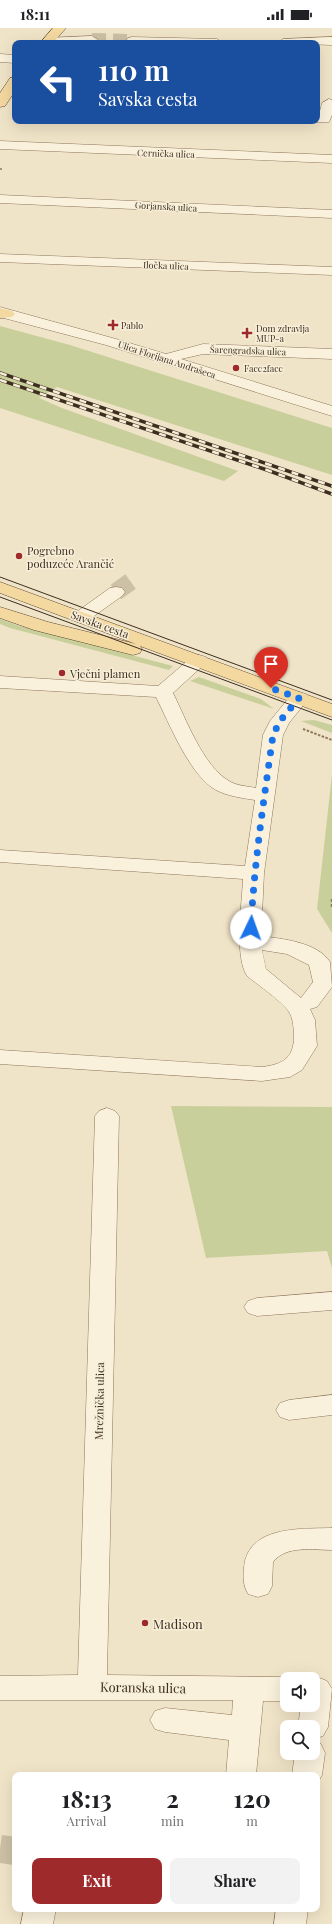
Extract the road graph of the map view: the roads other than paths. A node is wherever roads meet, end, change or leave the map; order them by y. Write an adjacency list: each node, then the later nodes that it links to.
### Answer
1 (60, 28): 2 (main road)
2 (49, 40)
3 (320, 41): 4 (street)
4 (332, 41)
5 (0, 58): 6 (street)
6 (12, 59)
7 (12, 89): 9 (main road)
8 (326, 102): 10 (street)
9 (0, 103)
10 (320, 119)
11 (0, 145): 12 (street, Cernička ulica)
12 (332, 159)
13 (0, 199): 14 (street, Gorjanska ulica)
14 (332, 214)
15 (0, 258): 16 (street, Iločka ulica)
16 (332, 271)
17 (2, 313): 19 (street, Ulica Florijana Andrašeca)
18 (332, 354): 19 (street, Šarengradska ulica)
19 (166, 359): 20 (street, Ulica Florijana Andrašeca)
20 (332, 411)
21 (0, 587): 24 (main road, Savska cesta)
22 (116, 592): 24 (street)
23 (0, 612): 25 (main road, Savska cesta)
24 (81, 617): 25 (main road, Savska cesta)
25 (199, 661): 27 (street); 28 (main road, Savska cesta)
26 (0, 682): 27 (street)
27 (163, 692): 30 (street)
28 (299, 698): 29 (main road, Savska cesta); 30 (street)
29 (332, 711)
30 (264, 795): 32 (street)
31 (0, 856): 32 (street)
32 (254, 873): 33 (street)
33 (250, 942): 34 (street); 35 (street)
34 (309, 1002)
35 (0, 1057)
36 (107, 1116): 43 (street, Mrežnička ulica)
37 (332, 1301): 38 (street)
38 (257, 1307)
39 (332, 1404): 40 (street)
40 (289, 1410)
41 (332, 1539): 42 (street)
42 (258, 1586)
43 (92, 1687): 44 (street, Koranska ulica); 45 (street, Koranska ulica)
44 (0, 1688)
45 (249, 1688): 46 (street, Koranska ulica); 48 (street)
46 (280, 1689)
47 (165, 1720): 48 (street)
48 (245, 1729): 50 (street)
49 (309, 1760): 51 (street)
50 (241, 1772)
51 (307, 1772)
52 (39, 1912): 54 (street)
53 (292, 1912): 55 (street)
54 (37, 1924)
55 (290, 1924)

